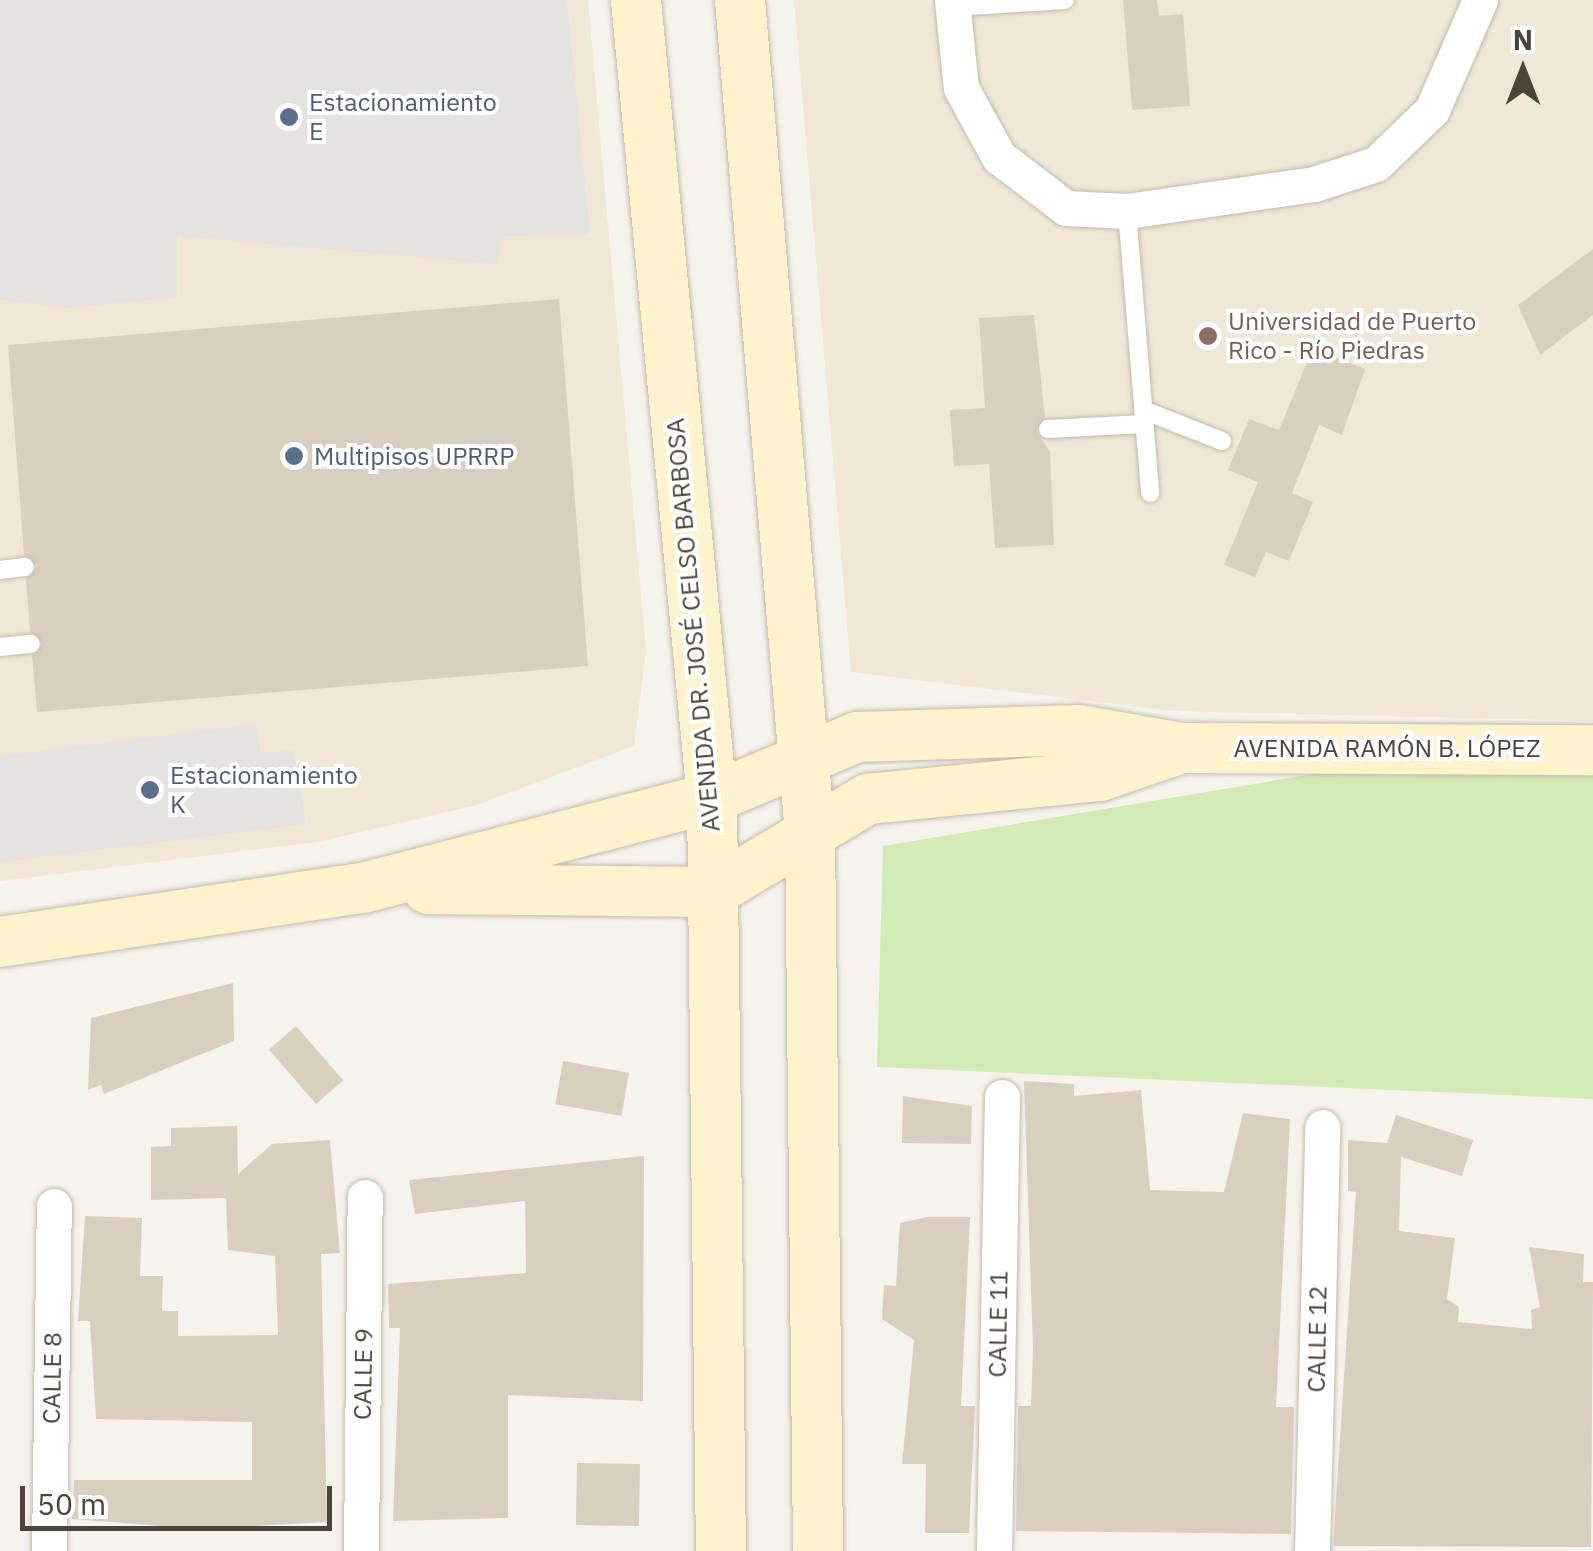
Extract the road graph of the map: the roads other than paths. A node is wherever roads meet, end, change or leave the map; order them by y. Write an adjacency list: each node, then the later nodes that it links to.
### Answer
1 (636, 0): 18 (main road, AVENIDA DR. JOSÉ CELSO BARBOSA)
2 (740, 0): 17 (main road)
3 (1065, 0): 5 (lane)
4 (1480, 0): 6 (street)
5 (952, 3): 6 (street)
6 (1127, 211): 7 (lane)
7 (1143, 417): 8 (lane); 9 (lane); 10 (lane)
8 (1048, 429)
9 (1222, 441)
10 (1150, 493)
11 (26, 567): 12 (lane)
12 (0, 570)
13 (31, 644): 14 (lane)
14 (0, 647)
15 (1182, 748): 16 (main road, AVENIDA RAMÓN B. LÓPEZ); 17 (main road, AVENIDA RAMÓN B. LÓPEZ); 19 (main road, AVENIDA RAMÓN B. LÓPEZ)
16 (1593, 750)
17 (803, 759): 18 (main road, AVENIDA RAMÓN B. LÓPEZ); 19 (main road)
18 (712, 798): 20 (main road, AVENIDA RAMÓN B. LÓPEZ); 21 (main road, AVENIDA DR. JOSÉ CELSO BARBOSA)
19 (810, 833): 21 (main road, AVENIDA RAMÓN B. LÓPEZ); 30 (main road)
20 (362, 888): 21 (main road); 22 (main road)
21 (712, 892): 29 (main road, AVENIDA DR. JOSÉ CELSO BARBOSA)
22 (0, 942)
23 (1002, 1097): 31 (street, CALLE 11)
24 (1322, 1127): 32 (street, CALLE 12)
25 (365, 1197): 28 (street, CALLE 9)
26 (54, 1206): 27 (street, CALLE 8)
27 (49, 1551)
28 (361, 1551)
29 (721, 1551)
30 (818, 1551)
31 (994, 1551)
32 (1312, 1551)

